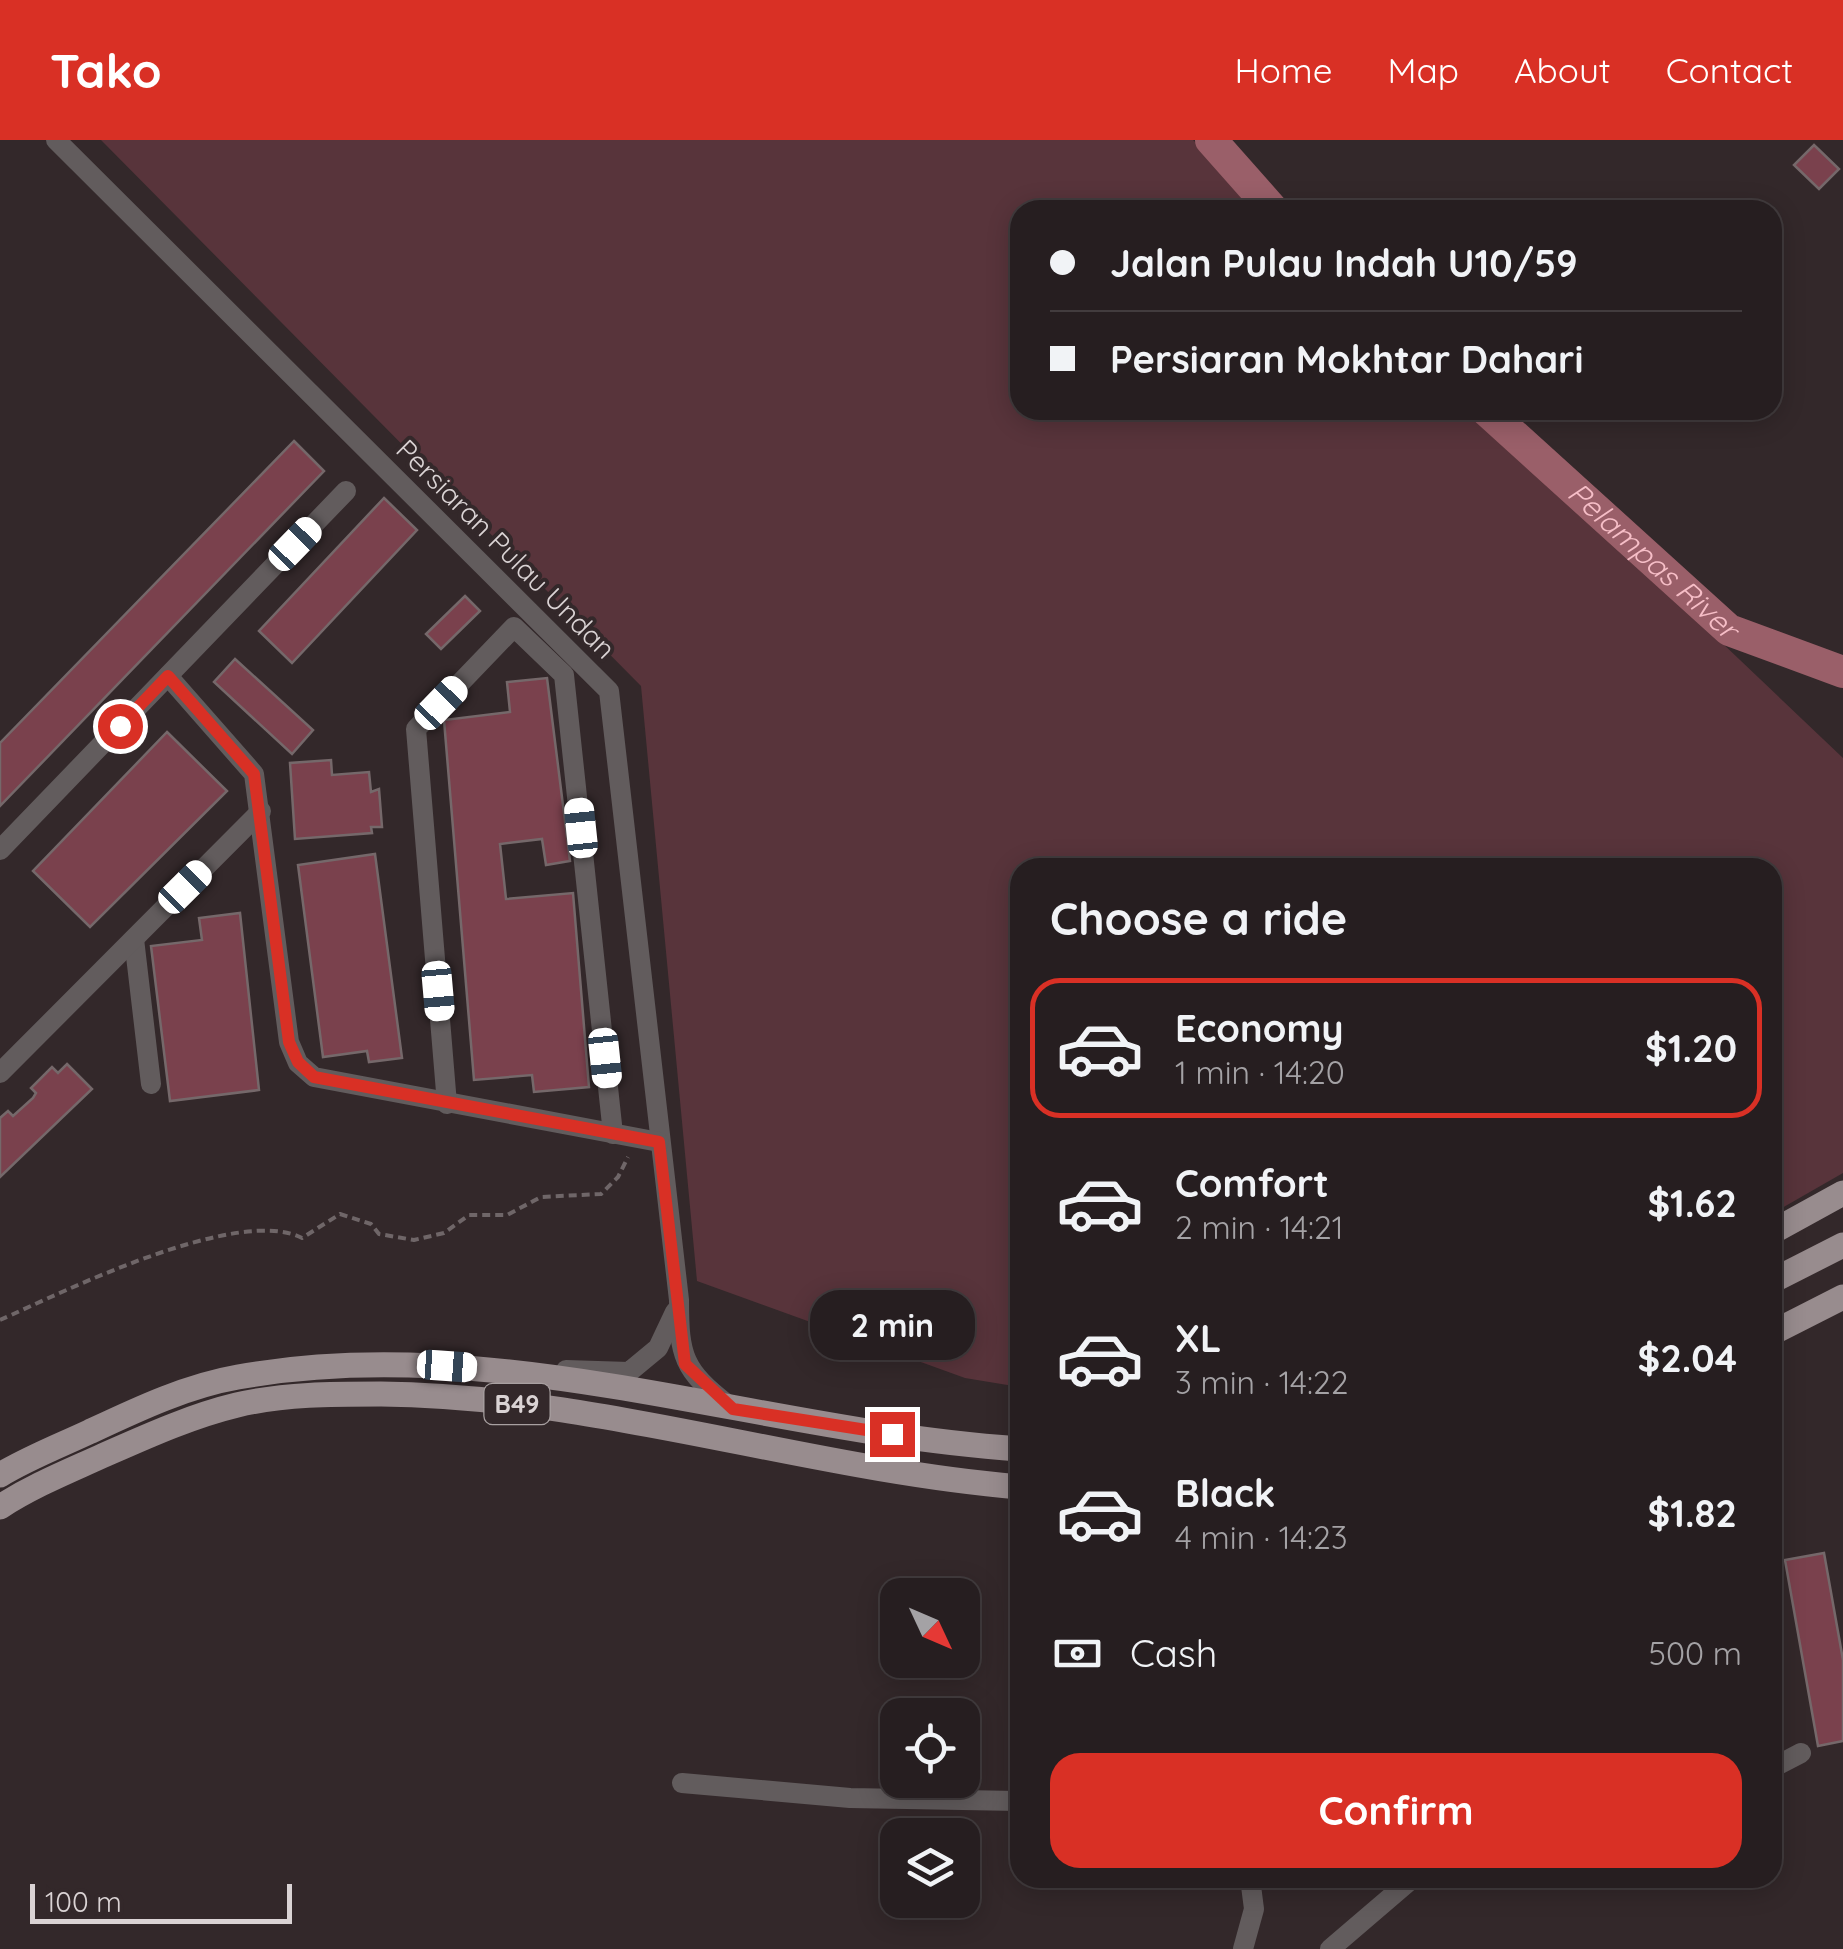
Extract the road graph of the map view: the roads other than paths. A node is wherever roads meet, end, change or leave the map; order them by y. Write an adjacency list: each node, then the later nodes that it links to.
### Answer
1 (56, 140): 11 (street, Persiaran Pulau Undan)
2 (346, 491): 3 (street)
3 (168, 676): 4 (street); 5 (street)
4 (261, 810): 6 (street); 9 (street)
5 (0, 850)
6 (134, 938): 7 (street); 8 (street)
7 (0, 1074)
8 (151, 1084)
9 (448, 1104): 10 (street); 10 (street)
10 (623, 1136): 11 (street)
11 (659, 1142): 17 (street, Persiaran Pulau Undan)
12 (1843, 1193): 13 (main road)
13 (1782, 1227)
14 (1837, 1247): 15 (main road)
15 (1782, 1276)
16 (1843, 1298): 18 (main road)
17 (679, 1300): 19 (street); 20 (street, Persiaran Pulau Undan)
18 (1782, 1328)
19 (521, 1371): 20 (main road, B49); 22 (main road, B49)
20 (733, 1409): 21 (main road, B49)
21 (1010, 1448)
22 (0, 1475)
23 (1010, 1486): 24 (main road, B49)
24 (0, 1507)
25 (1802, 1753): 26 (street)
26 (1782, 1763)
27 (682, 1783): 28 (street)
28 (1010, 1801)
29 (1251, 1888): 31 (street)
30 (1401, 1888): 32 (street)
31 (1243, 1949)
32 (1330, 1949)

